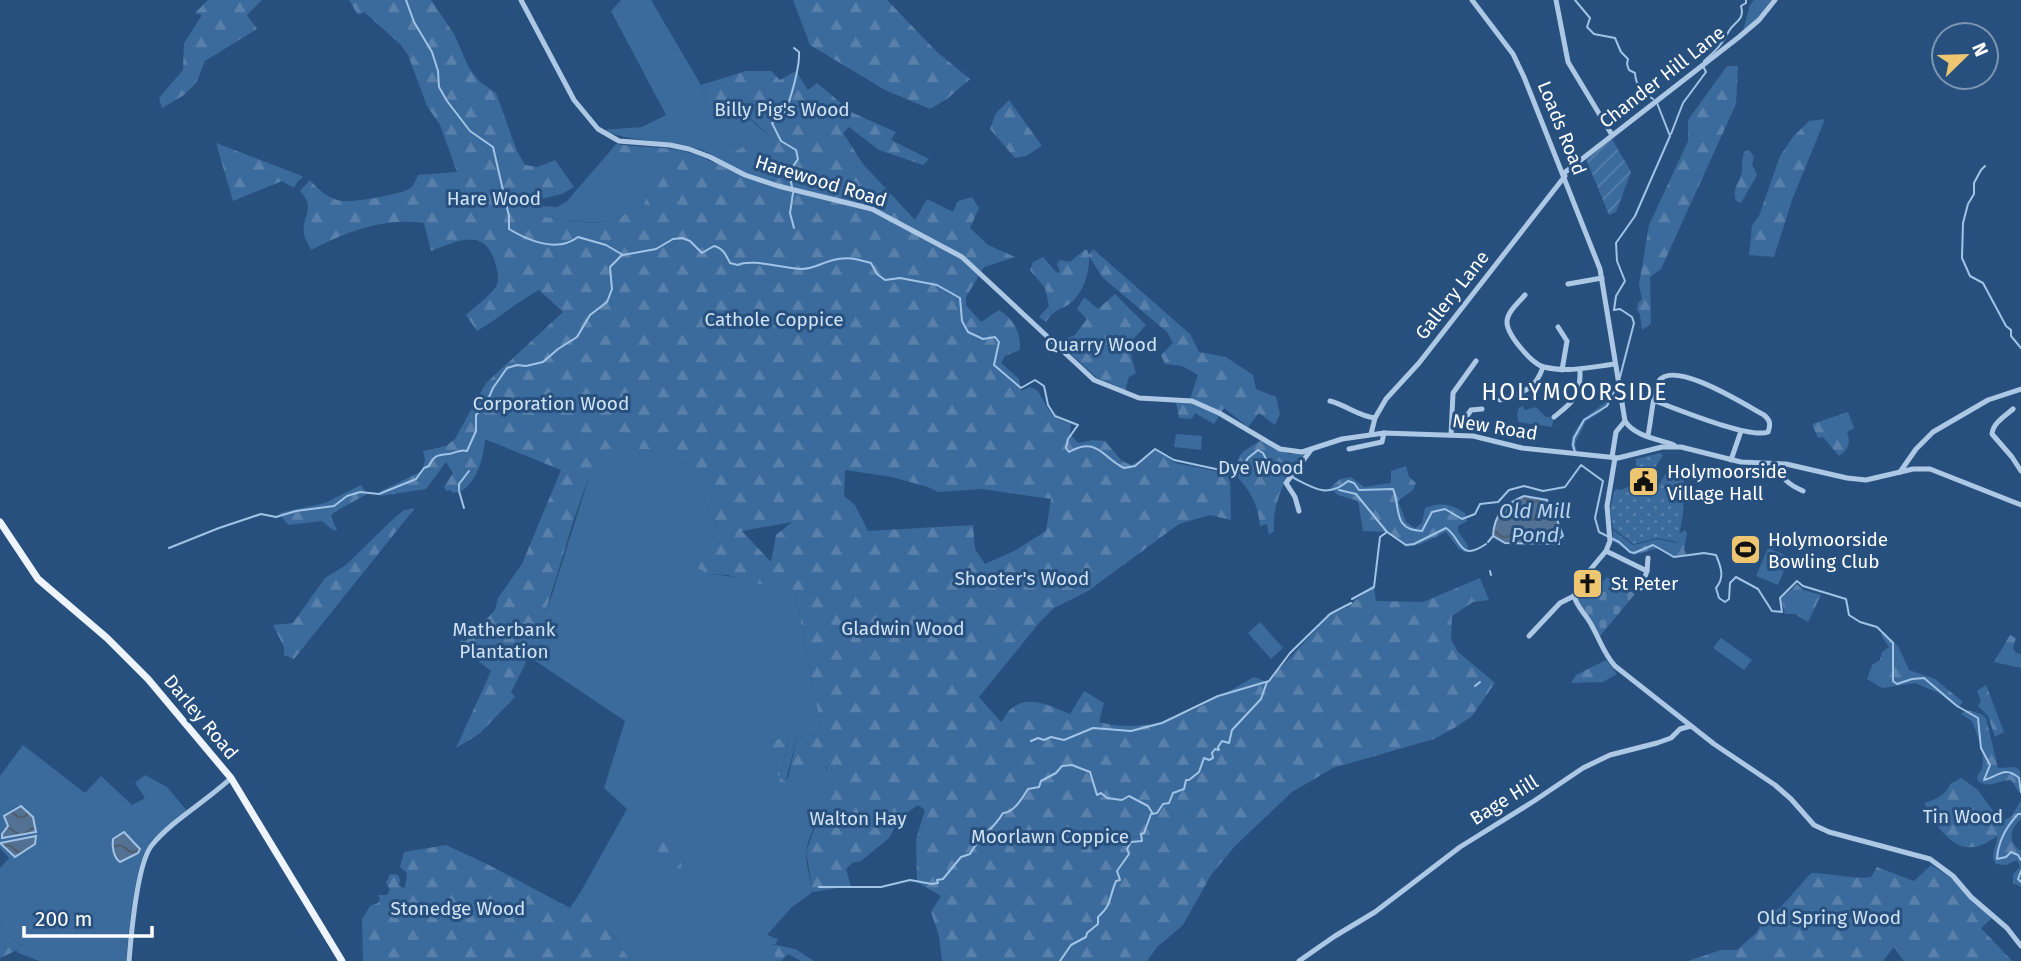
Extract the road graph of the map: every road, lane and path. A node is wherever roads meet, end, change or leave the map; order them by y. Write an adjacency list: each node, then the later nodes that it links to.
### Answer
1 (520, 0): 33 (street, Harewood Road)
2 (1472, 0): 6 (street, Loads Road)
3 (1556, 0): 5 (street)
4 (1775, 0): 5 (street, Chander Hill Lane)
5 (1612, 135): 6 (street, Chander Hill Lane)
6 (1564, 175): 7 (street, Loads Road); 22 (street, Gallery Lane)
7 (1602, 278): 8 (street); 12 (street, Loads Road)
8 (1568, 284)
9 (1525, 295): 13 (street)
10 (1559, 327): 15 (street)
11 (1476, 361): 25 (street)
12 (1615, 364): 14 (street); 24 (street, Loads Road)
13 (1543, 367): 15 (street); 17 (street)
14 (1580, 369): 15 (street); 23 (street)
15 (1562, 370)
16 (2021, 389): 38 (street)
17 (1500, 400)
18 (1330, 401): 22 (street)
19 (1655, 401): 26 (street); 26 (street); 30 (street)
20 (1479, 407): 25 (street)
21 (2013, 409): 37 (street)
22 (1374, 418): 28 (street, Gallery Lane)
23 (1554, 418)
24 (1625, 421): 30 (street); 34 (street)
25 (1452, 425): 29 (street)
26 (1741, 431): 35 (street)
27 (1384, 433): 28 (street, New Road); 29 (street, New Road); 32 (street)
28 (1371, 434): 33 (street, Harewood Road)
29 (1451, 435): 34 (street, New Road)
30 (1648, 435): 31 (street)
31 (1681, 447): 34 (street, New Road); 35 (street)
32 (1349, 449)
33 (1311, 450): 41 (street)
34 (1614, 458): 43 (street)
35 (1731, 460): 36 (street)
36 (1779, 464): 38 (street); 39 (street)
37 (2021, 471)
38 (1900, 472): 40 (street)
39 (1803, 491)
40 (2020, 502)
41 (1298, 511)
42 (0, 522): 52 (main road, Darley Road)
43 (1606, 551): 45 (street); 47 (street)
44 (1648, 558): 45 (street)
45 (1647, 571): 46 (street)
46 (1641, 588)
47 (1574, 596): 48 (street); 49 (street)
48 (1529, 636)
49 (1678, 716): 50 (street); 51 (street)
50 (1691, 726): 51 (street, Bage Hill); 53 (street)
51 (1680, 729): 56 (street, Bage Hill)
52 (231, 778): 54 (street); 55 (main road, Darley Road)
53 (2021, 946)
54 (129, 961)
55 (342, 961)
56 (1299, 961)

